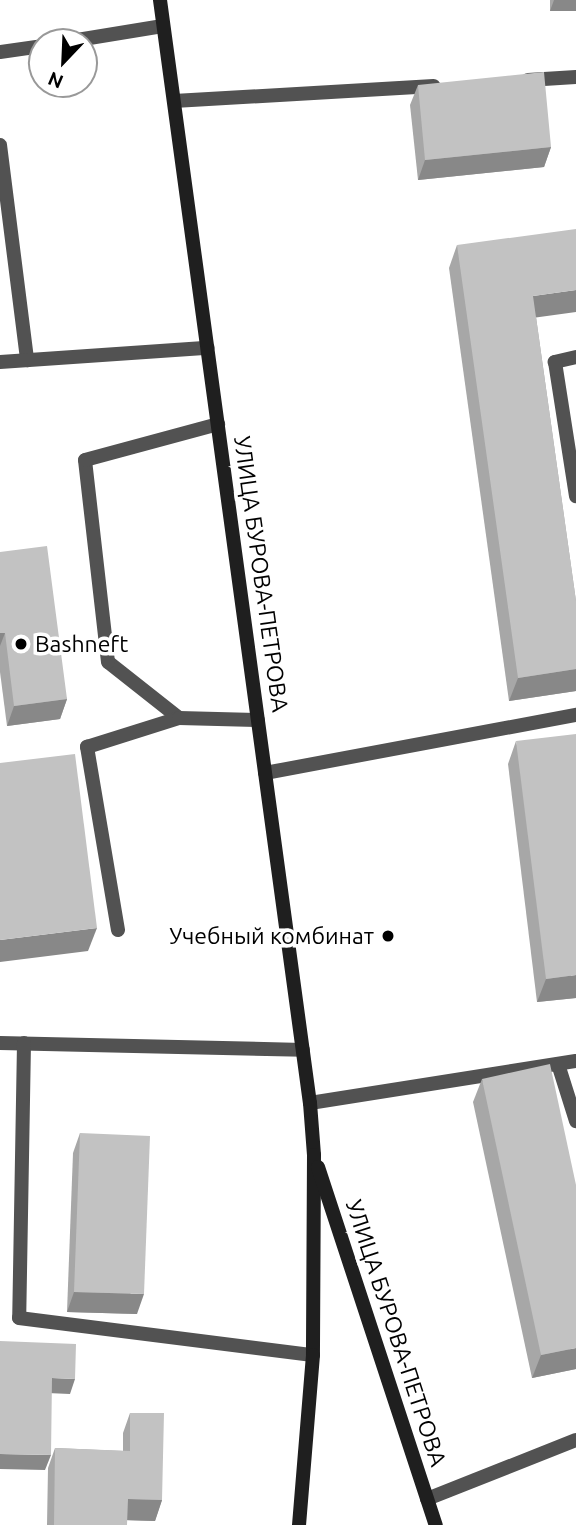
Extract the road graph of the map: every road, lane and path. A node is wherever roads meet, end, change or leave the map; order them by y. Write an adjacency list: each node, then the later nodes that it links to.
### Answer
1 (160, 0): 2 (main road, УЛИЦА БУРОВА-ПЕТРОВА)
2 (163, 26): 3 (lane); 9 (main road, УЛИЦА БУРОВА-ПЕТРОВА)
3 (98, 37)
4 (28, 48): 5 (lane)
5 (0, 52)
6 (576, 77): 7 (lane)
7 (507, 81)
8 (451, 85): 9 (lane)
9 (174, 101): 11 (main road, УЛИЦА БУРОВА-ПЕТРОВА)
10 (0, 145): 13 (lane)
11 (208, 348): 13 (lane); 15 (main road, УЛИЦА БУРОВА-ПЕТРОВА)
12 (576, 357): 16 (lane)
13 (27, 360): 14 (lane)
14 (0, 362)
15 (218, 424): 18 (lane); 19 (main road, УЛИЦА БУРОВА-ПЕТРОВА)
16 (576, 496)
17 (576, 715): 20 (lane)
18 (179, 718): 19 (lane); 21 (lane)
19 (258, 720): 20 (main road, УЛИЦА БУРОВА-ПЕТРОВА)
20 (265, 773): 24 (main road, УЛИЦА БУРОВА-ПЕТРОВА)
21 (118, 930)
22 (0, 1043): 23 (lane)
23 (24, 1043): 24 (lane); 30 (lane)
24 (303, 1050): 27 (main road, УЛИЦА БУРОВА-ПЕТРОВА)
25 (576, 1061): 26 (lane)
26 (558, 1064): 27 (lane); 28 (lane)
27 (310, 1103): 29 (main road, УЛИЦА БУРОВА-ПЕТРОВА)
28 (576, 1121)
29 (314, 1155): 30 (main road, УЛИЦА БУРОВА-ПЕТРОВА); 32 (main road, УЛИЦА БУРОВА-ПЕТРОВА)
30 (313, 1355): 33 (main road, УЛИЦА БУРОВА-ПЕТРОВА)
31 (576, 1440): 32 (lane)
32 (427, 1499): 34 (main road, УЛИЦА БУРОВА-ПЕТРОВА)
33 (299, 1525)
34 (436, 1525)

